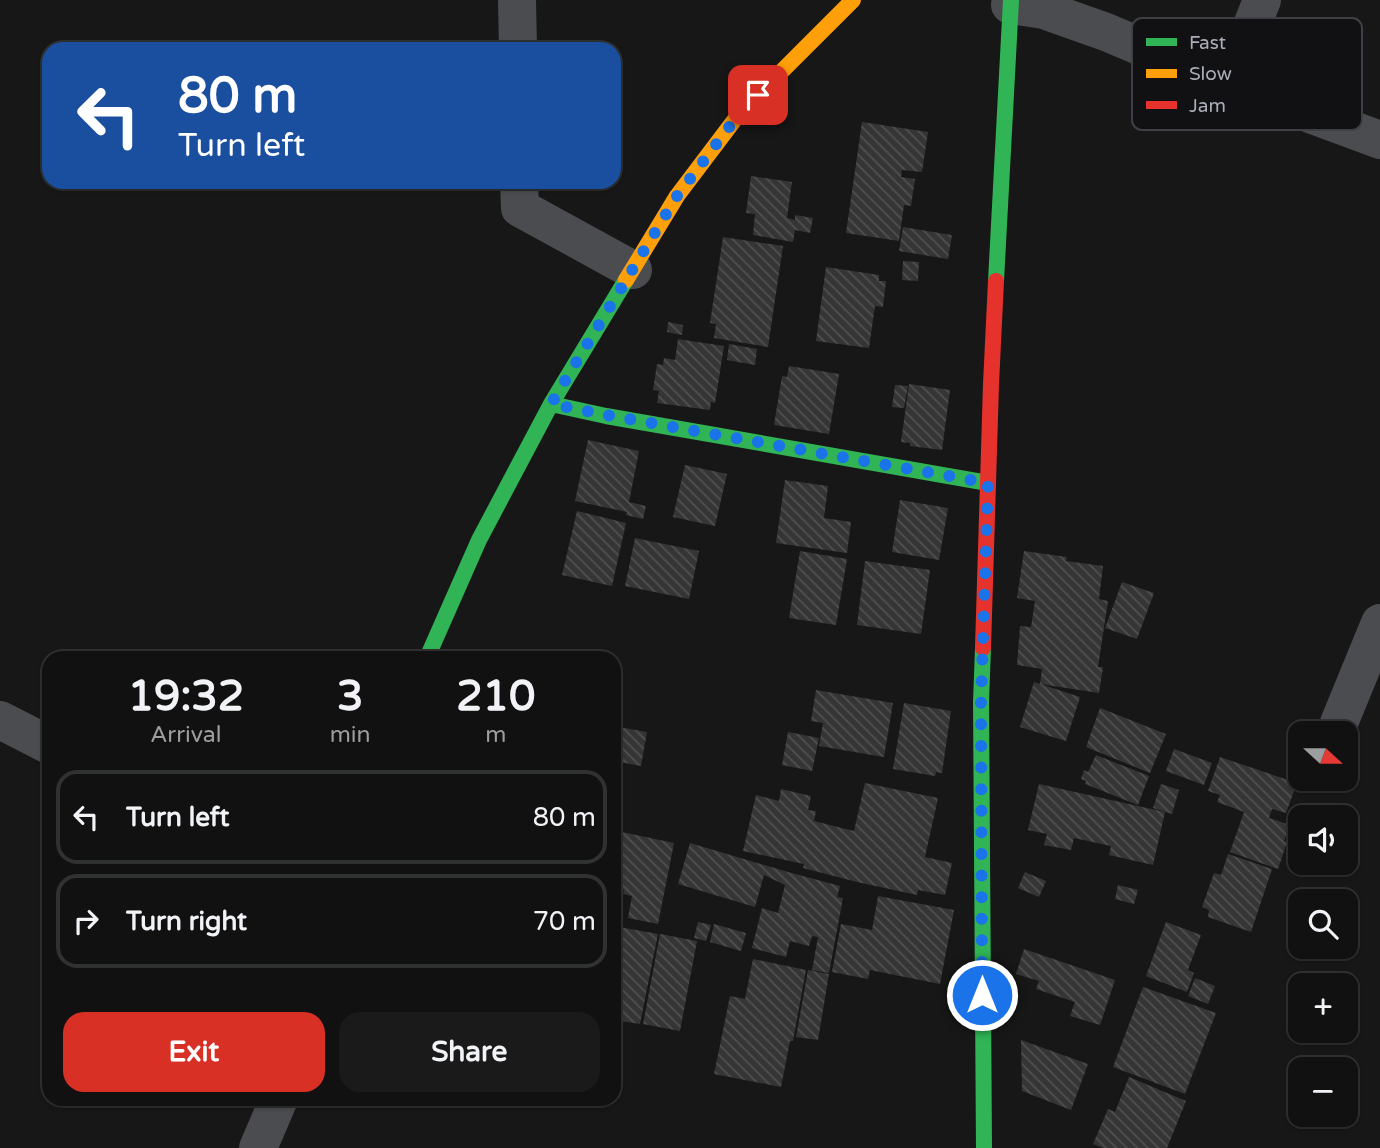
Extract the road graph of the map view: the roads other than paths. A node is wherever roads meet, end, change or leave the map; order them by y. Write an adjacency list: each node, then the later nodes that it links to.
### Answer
1 (517, 0): 6 (street)
2 (853, 0): 11 (street)
3 (1262, 0): 5 (street)
4 (1011, 3): 7 (street); 13 (street)
5 (1255, 18)
6 (517, 42)
7 (1132, 43)
8 (1353, 130): 9 (street)
9 (1380, 140)
10 (519, 189): 11 (street)
11 (632, 270): 12 (street)
12 (551, 404): 13 (street); 15 (street)
13 (988, 483): 21 (street)
14 (1380, 623): 17 (street)
15 (430, 651)
16 (0, 720): 18 (street)
17 (1340, 721)
18 (42, 741)
19 (276, 1106): 20 (street)
20 (258, 1148)
21 (984, 1148)

